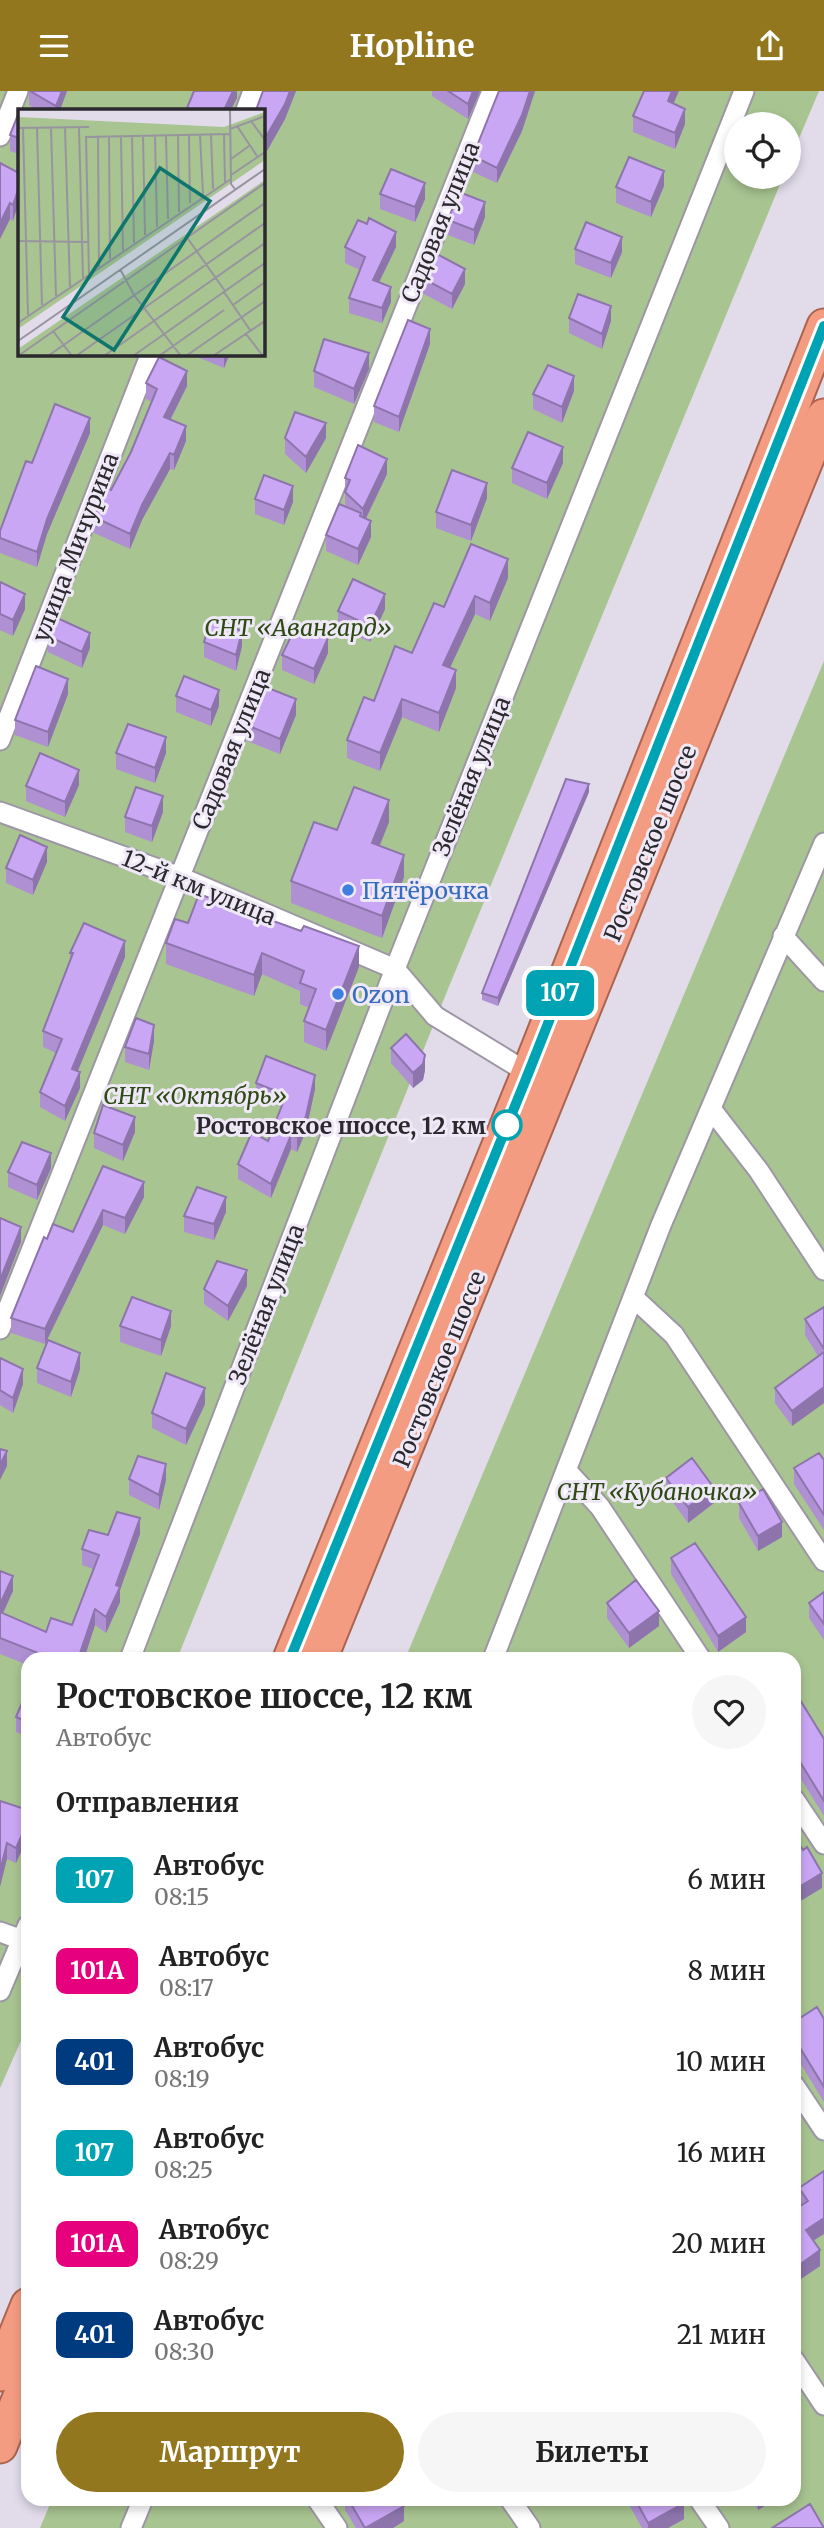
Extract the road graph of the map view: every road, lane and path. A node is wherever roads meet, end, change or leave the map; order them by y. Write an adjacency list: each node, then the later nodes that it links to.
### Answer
1 (18, 91): 6 (street)
2 (253, 91): 5 (street)
3 (492, 91): 13 (street, Садовая улица)
4 (744, 91): 15 (street, Зелёная улица)
5 (246, 109)
6 (0, 136)
7 (824, 326): 17 (highway, Ростовское шоссе)
8 (150, 355): 10 (street, улица Мичурина)
9 (824, 416): 17 (highway, Ростовское шоссе)
10 (0, 740)
11 (0, 812): 13 (street, 12-й км улица)
12 (824, 843): 14 (street)
13 (180, 877): 15 (street, 12-й км улица); 21 (street, Садовая улица)
14 (783, 936): 16 (street); 18 (street)
15 (395, 969): 17 (street); 24 (street, Зелёная улица)
16 (824, 981)
17 (541, 1079): 25 (highway, Ростовское шоссе); 26 (highway, Ростовское шоссе)
18 (712, 1110): 19 (street); 20 (street)
19 (824, 1270)
20 (633, 1297): 22 (street); 23 (street)
21 (0, 1329)
22 (566, 1469): 27 (street); 28 (street)
23 (824, 1561)
24 (133, 1652)
25 (293, 1652)
26 (323, 1652)
27 (498, 1652)
28 (696, 1652)
29 (801, 1810): 30 (street)
30 (824, 1844)
31 (0, 1932): 32 (street)
32 (21, 1932)
33 (21, 1941): 34 (street)
34 (0, 1991)
35 (801, 2096): 36 (street)
36 (824, 2130)
37 (21, 2322): 39 (highway)
38 (801, 2370): 41 (street)
39 (0, 2374)
40 (21, 2394): 42 (highway)
41 (824, 2405)
42 (0, 2446)
43 (140, 2506): 47 (street)
44 (322, 2506): 48 (street)
45 (515, 2506): 49 (street)
46 (704, 2506): 50 (street)
47 (131, 2528)
48 (337, 2528)
49 (530, 2528)
50 (719, 2528)

